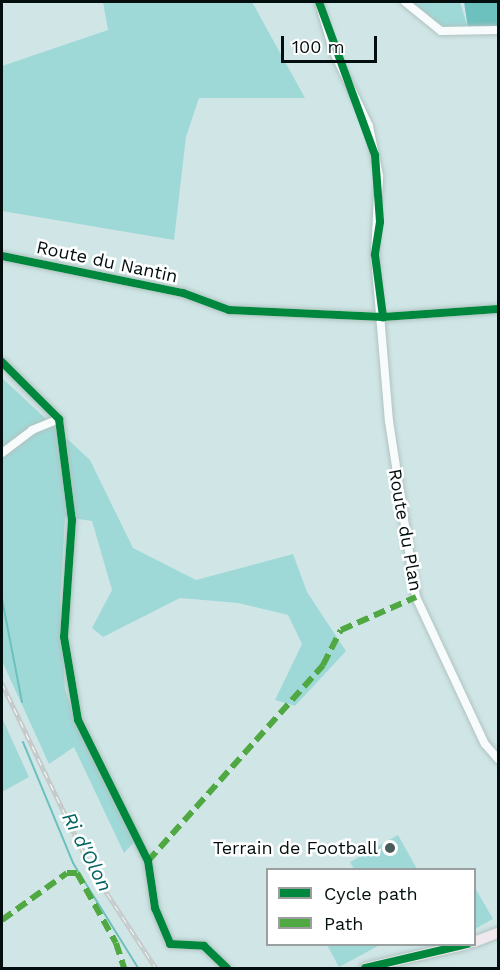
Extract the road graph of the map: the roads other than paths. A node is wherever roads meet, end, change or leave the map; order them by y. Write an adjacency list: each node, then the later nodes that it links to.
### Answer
1 (319, 2): 6 (street, Route du Plan)
2 (405, 2): 3 (street)
3 (498, 30)
4 (2, 256): 6 (street, Route du Nantin)
5 (498, 309): 6 (street, Route du Nantin)
6 (383, 316): 10 (street, Route du Plan)
7 (2, 362): 8 (street)
8 (59, 419): 9 (street); 14 (street)
9 (2, 453)
10 (498, 759)
11 (498, 933): 12 (main road)
12 (476, 941)
13 (463, 946): 15 (main road)
14 (227, 969)
15 (365, 969)

